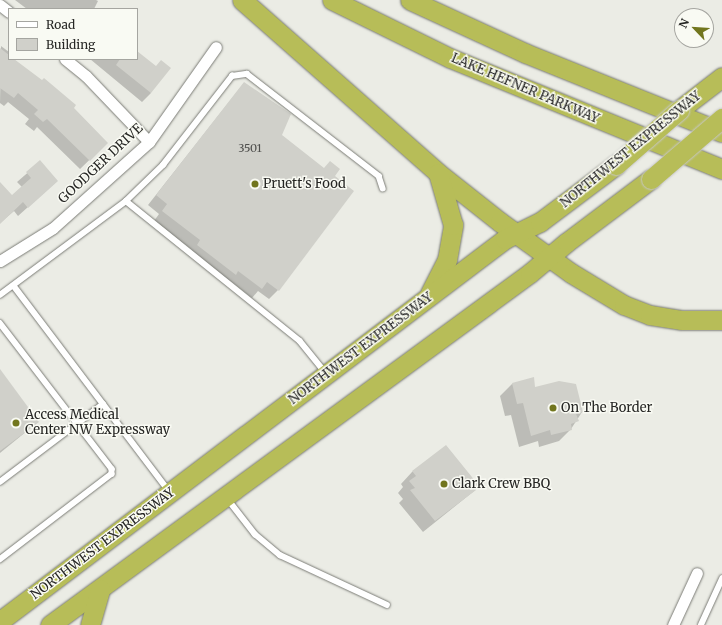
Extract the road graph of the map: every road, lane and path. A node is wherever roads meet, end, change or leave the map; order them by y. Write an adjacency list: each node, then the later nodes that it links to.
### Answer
1 (242, 0): 11 (highway)
2 (332, 0): 10 (highway, LAKE HEFNER PARKWAY)
3 (410, 0): 8 (highway)
4 (216, 47): 9 (street, GOODGER DRIVE)
5 (66, 60): 9 (street)
6 (722, 77): 14 (highway, NORTHWEST EXPRESSWAY, bridge)
7 (722, 118): 15 (highway, bridge)
8 (722, 132)
9 (149, 142): 16 (street, GOODGER DRIVE)
10 (722, 169)
11 (438, 173): 14 (highway); 19 (highway)
12 (384, 188): 13 (lane)
13 (126, 201): 17 (lane); 22 (lane)
14 (516, 234): 15 (highway); 19 (highway, NORTHWEST EXPRESSWAY)
15 (548, 258): 20 (highway); 27 (highway)
16 (0, 261)
17 (14, 286): 18 (lane); 23 (lane)
18 (0, 295)
19 (427, 298): 22 (highway, NORTHWEST EXPRESSWAY)
20 (722, 320)
21 (0, 323): 24 (lane)
22 (327, 376): 26 (highway, NORTHWEST EXPRESSWAY)
23 (103, 404): 24 (lane); 26 (lane)
24 (77, 424): 25 (lane); 28 (lane)
25 (0, 482)
26 (171, 492): 33 (highway, NORTHWEST EXPRESSWAY)
27 (227, 497): 31 (highway); 32 (lane)
28 (0, 560)
29 (697, 573): 36 (street)
30 (722, 579): 37 (lane)
31 (100, 588): 34 (highway); 35 (highway)
32 (387, 605)
33 (0, 621)
34 (50, 625)
35 (90, 625)
36 (673, 625)
37 (701, 625)

